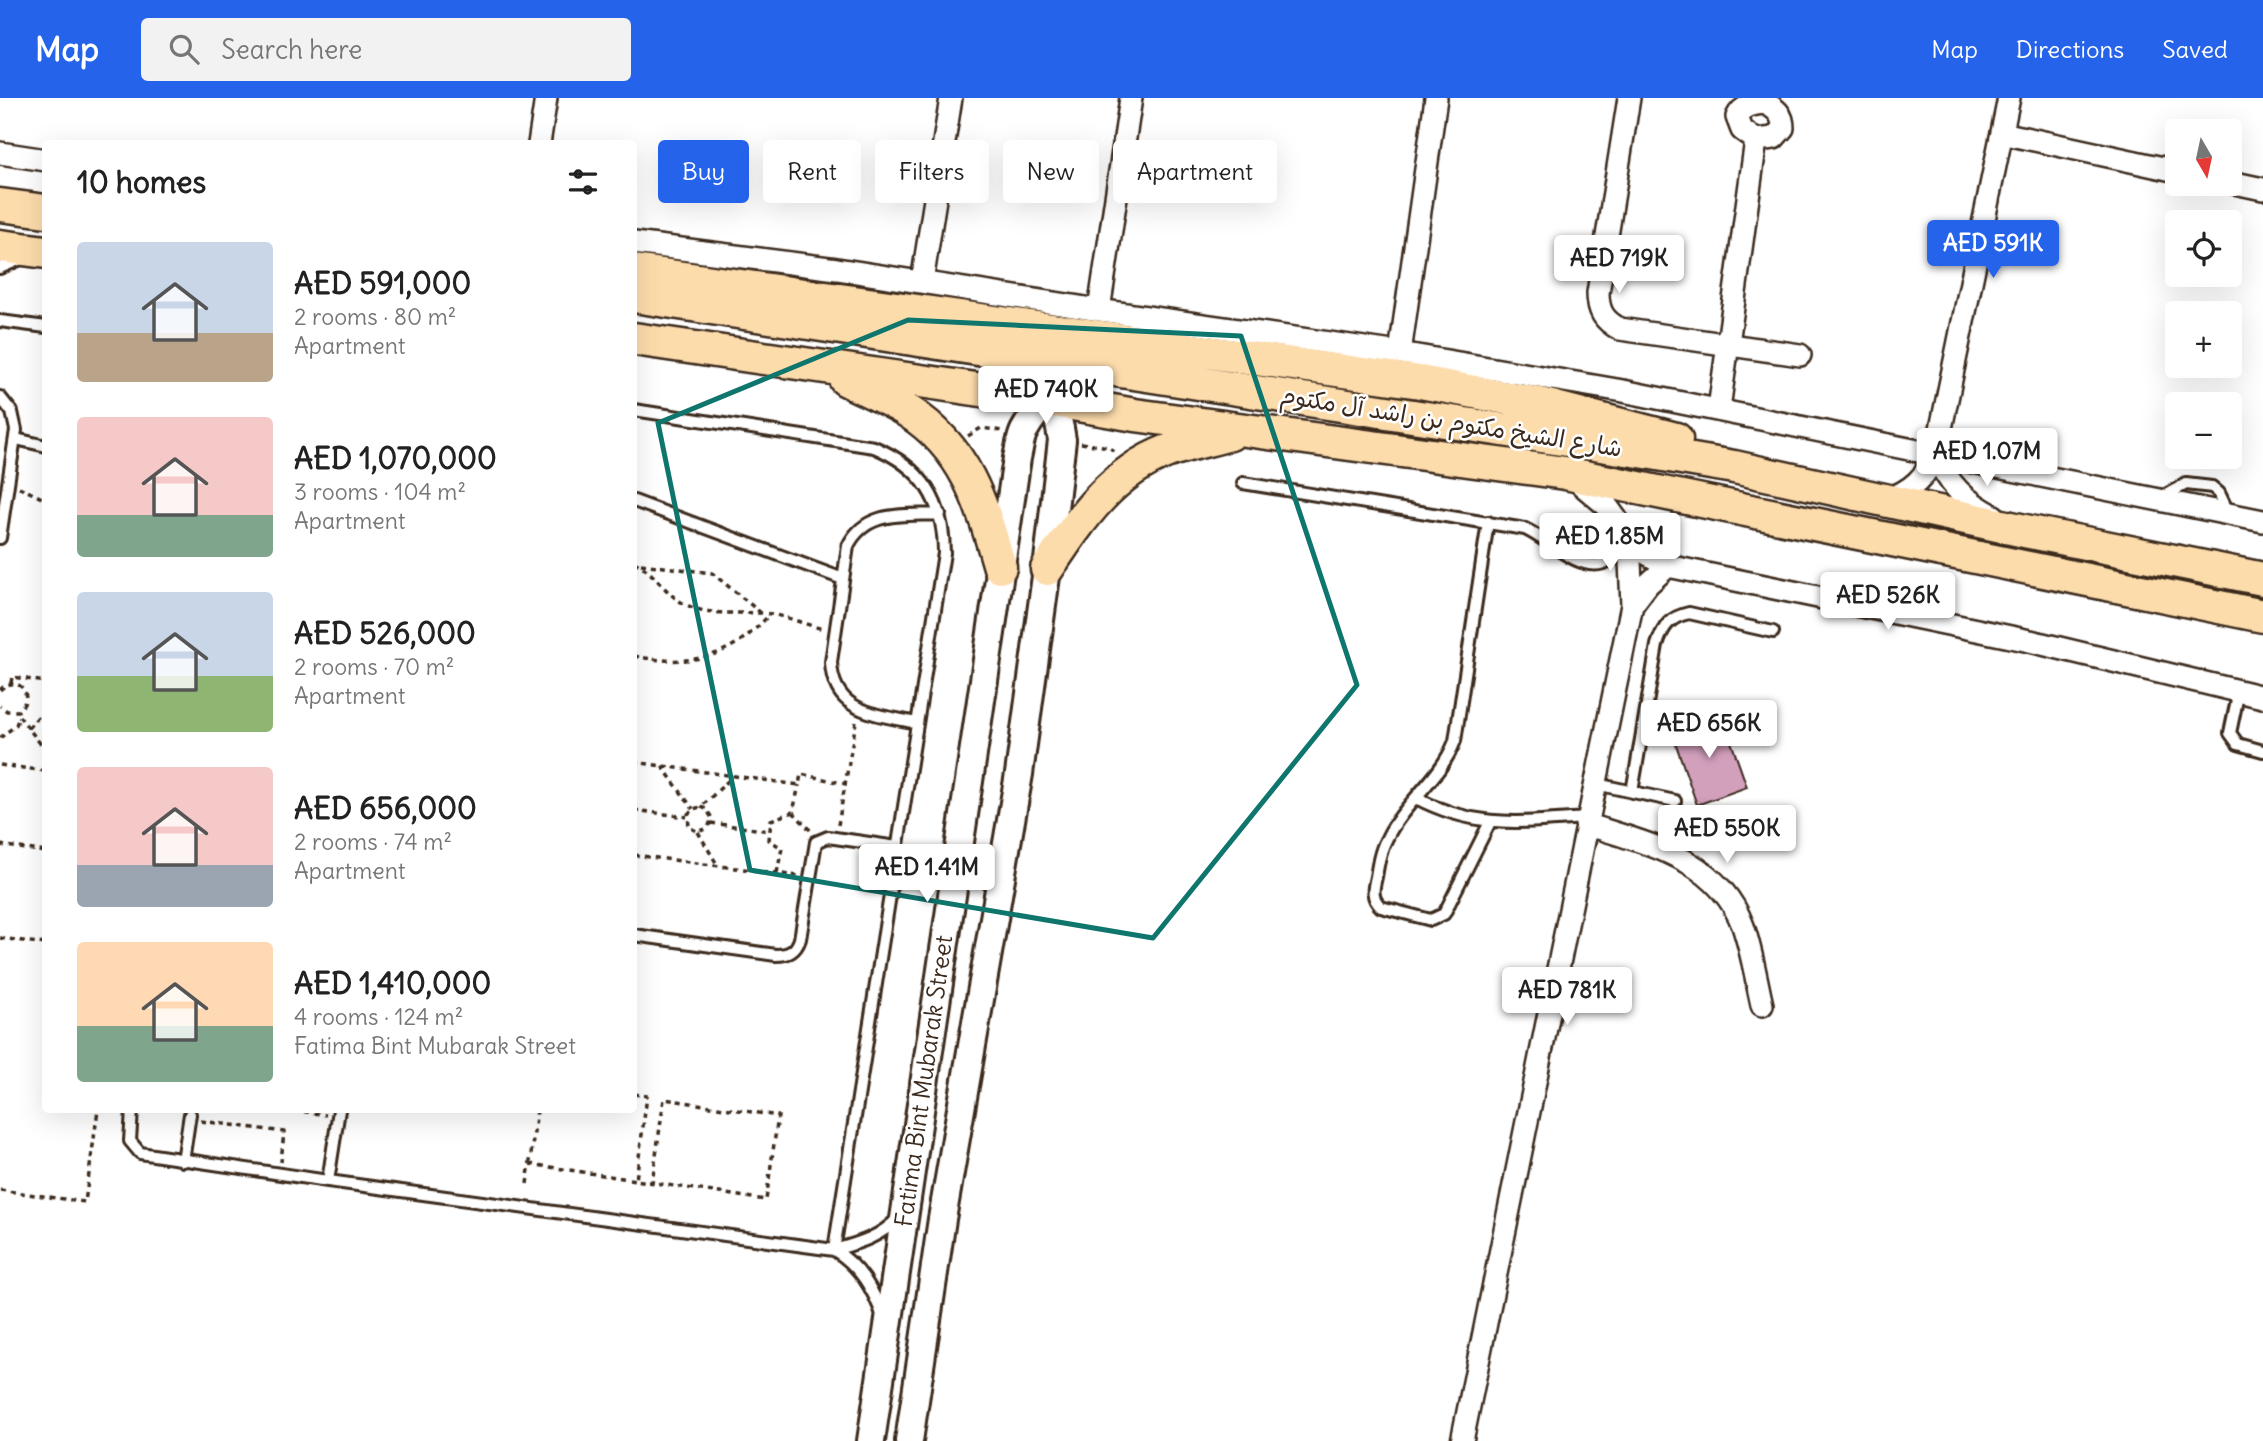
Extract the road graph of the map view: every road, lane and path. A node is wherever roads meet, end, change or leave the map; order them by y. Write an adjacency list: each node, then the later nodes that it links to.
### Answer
1 (546, 98): 8 (street)
2 (951, 98): 22 (street)
3 (1131, 98): 24 (street)
4 (1436, 98): 30 (street)
5 (1629, 98): 29 (street)
6 (2009, 98): 7 (street)
7 (2002, 133): 12 (street); 45 (street)
8 (540, 140)
9 (1756, 140): 29 (street)
10 (0, 153): 11 (street)
11 (42, 159)
12 (2165, 168)
13 (2242, 185): 14 (street)
14 (2263, 189)
15 (0, 205): 16 (main road)
16 (42, 210)
17 (637, 243): 22 (street)
18 (0, 246): 19 (main road)
19 (42, 252): 20 (lane)
20 (0, 268)
21 (637, 271): 47 (main road)
22 (922, 282): 24 (street)
23 (637, 296): 28 (main road, شارع الشيخ مكتوم بن راشد آل مكتوم)
24 (1099, 310): 30 (street)
25 (0, 321): 26 (lane)
26 (42, 326)
27 (637, 339): 33 (main road, شارع الشيخ مكتوم بن راشد آل مكتوم)
28 (950, 344): 32 (main road, شارع الشيخ مكتوم بن راشد آل مكتوم); 36 (main road)
29 (1727, 344): 31 (street); 39 (street)
30 (1400, 354): 39 (street)
31 (1800, 355)
32 (1022, 356): 34 (main road, شارع الشيخ مكتوم بن راشد آل مكتوم); 38 (street, Fatima Bint Mubarak Street)
33 (819, 366): 36 (main road, شارع الشيخ مكتوم بن راشد آل مكتوم); 63 (main road)
34 (1093, 367): 35 (main road, شارع الشيخ مكتوم بن راشد آل مكتوم); 38 (street, Fatima Bint Mubarak Street)
35 (1181, 381): 41 (main road); 47 (main road, شارع الشيخ مكتوم بن راشد آل مكتوم)
36 (957, 387): 38 (main road, شارع الشيخ مكتوم بن راشد آل مكتوم)
37 (0, 397): 43 (lane)
38 (1051, 400): 41 (main road, شارع الشيخ مكتوم بن راشد آل مكتوم); 46 (street, Fatima Bint Mubarak Street); 48 (street, Fatima Bint Mubarak Street)
39 (1719, 409): 45 (street)
40 (637, 411): 55 (lane)
41 (1135, 415): 42 (main road, شارع الشيخ مكتوم بن راشد آل مكتوم)
42 (1248, 429): 49 (main road, شارع الشيخ مكتوم بن راشد آل مكتوم); 64 (main road)
43 (16, 439): 44 (lane); 50 (lane)
44 (42, 445)
45 (1936, 453): 53 (street); 56 (street); 58 (street)
46 (1017, 458): 48 (street); 63 (street, Fatima Bint Mubarak Street)
47 (1734, 467): 53 (main road, شارع الشيخ مكتوم بن راشد آل مكتوم)
48 (1059, 468): 64 (street, Fatima Bint Mubarak Street)
49 (1564, 472): 60 (street); 70 (main road, شارع الشيخ مكتوم بن راشد آل مكتوم)
50 (9, 482): 52 (path); 59 (lane)
51 (1243, 483): 57 (lane)
52 (42, 498)
53 (1887, 499): 58 (main road, شارع الشيخ مكتوم بن راشد آل مكتوم)
54 (637, 502): 65 (lane)
55 (940, 514): 65 (lane); 83 (lane)
56 (2263, 521)
57 (1488, 522): 60 (lane); 97 (lane)
58 (2025, 531): 66 (main road, شارع الشيخ مكتوم بن راشد آل مكتوم)
59 (0, 538)
60 (1629, 540): 62 (street); 67 (street)
61 (639, 564): 68 (path); 68 (path)
62 (1668, 566): 67 (street); 77 (street)
63 (1000, 567): 136 (street, Fatima Bint Mubarak Street)
64 (1048, 569): 140 (street, Fatima Bint Mubarak Street)
65 (843, 579): 71 (lane)
66 (2263, 579)
67 (1632, 605): 94 (street)
68 (761, 612): 69 (path)
69 (769, 615): 71 (path); 73 (path)
70 (2263, 617)
71 (835, 632): 80 (lane)
72 (1773, 632): 96 (lane)
73 (637, 657)
74 (42, 681): 75 (path)
75 (12, 683): 76 (path); 81 (path)
76 (0, 690)
77 (2239, 690): 78 (street); 87 (lane)
78 (2263, 697)
79 (0, 706): 81 (path)
80 (859, 710): 83 (lane); 93 (path)
81 (18, 713): 84 (path); 85 (path)
82 (42, 716): 84 (path)
83 (917, 723): 112 (lane)
84 (28, 728): 86 (path)
85 (0, 738)
86 (42, 746)
87 (2263, 751)
88 (637, 762): 90 (path)
89 (0, 765): 91 (path)
90 (662, 766): 92 (path); 100 (path)
91 (42, 770)
92 (733, 776): 95 (path); 99 (path)
93 (846, 784): 95 (path); 109 (path)
94 (1596, 784): 96 (lane); 104 (street)
95 (799, 785): 102 (path)
96 (1632, 792): 98 (lane)
97 (1416, 798): 105 (lane); 105 (lane)
98 (1675, 801)
99 (701, 807): 100 (path); 106 (path)
100 (693, 809): 103 (path)
101 (637, 810): 103 (path)
102 (793, 812): 107 (path); 110 (path)
103 (687, 817): 108 (path)
104 (1587, 821): 105 (lane); 121 (street); 141 (street)
105 (1490, 822)
106 (711, 823): 107 (path); 108 (path)
107 (770, 831): 116 (path)
108 (698, 832): 115 (path)
109 (836, 838): 110 (lane); 112 (lane)
110 (819, 839): 117 (lane)
111 (0, 845): 113 (path)
112 (898, 847): 137 (lane)
113 (42, 851)
114 (637, 855): 115 (path)
115 (718, 866): 116 (path)
116 (778, 873): 117 (path)
117 (810, 877): 118 (lane)
118 (637, 935)
119 (0, 938): 120 (path)
120 (42, 943)
121 (1762, 1005)
122 (637, 1094): 131 (path)
123 (98, 1113): 135 (path)
124 (132, 1113): 128 (lane)
125 (339, 1113): 132 (lane)
126 (537, 1113): 129 (path)
127 (189, 1117): 128 (lane); 130 (path)
128 (183, 1160): 130 (lane)
129 (530, 1164): 131 (path); 134 (path)
130 (279, 1174): 132 (lane)
131 (636, 1180): 133 (path)
132 (328, 1181): 137 (lane)
133 (652, 1183): 133 (path)
134 (527, 1184)
135 (0, 1190)
136 (905, 1209): 137 (lane); 138 (street, Fatima Bint Mubarak Street)
137 (834, 1250): 138 (lane)
138 (888, 1331): 139 (street, Fatima Bint Mubarak Street)
139 (871, 1441)
140 (909, 1441)
141 (1462, 1441)

